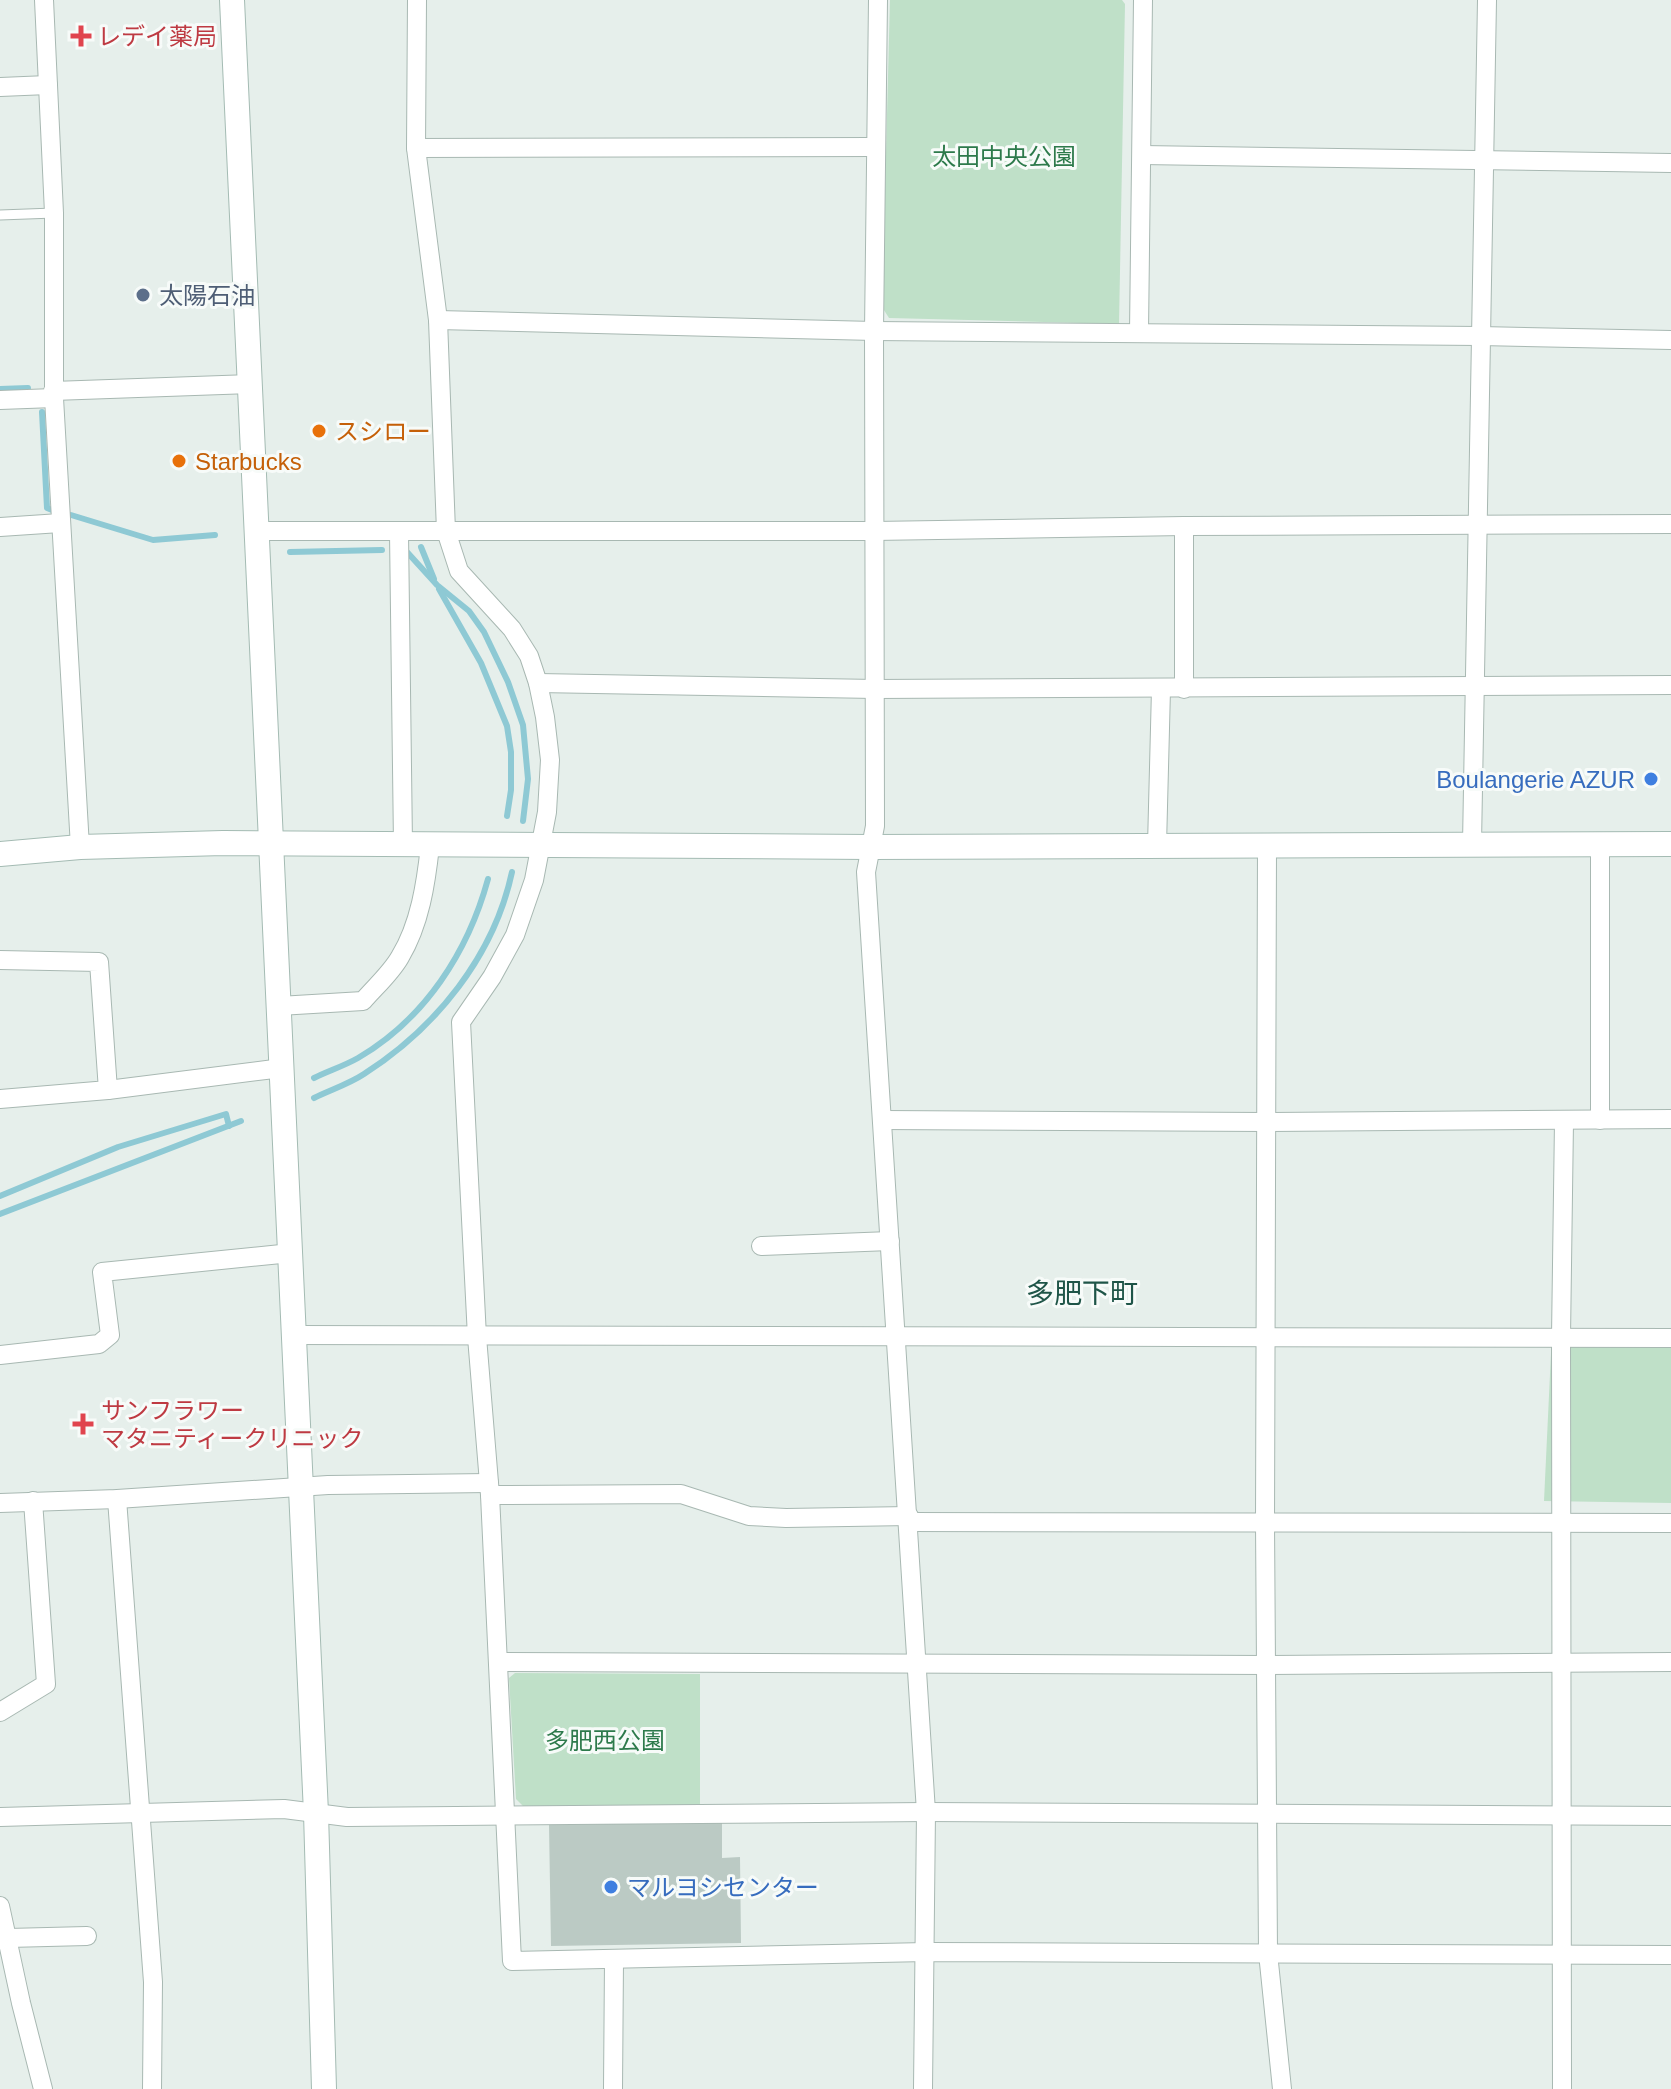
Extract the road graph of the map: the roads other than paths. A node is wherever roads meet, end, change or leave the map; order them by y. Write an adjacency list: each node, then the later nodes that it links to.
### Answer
1 (44, 0): 7 (street)
2 (232, 0): 21 (street)
3 (417, 0): 10 (street)
4 (878, 0): 9 (street)
5 (1143, 0): 11 (street)
6 (1487, 0): 12 (street)
7 (48, 85): 8 (street); 14 (street)
8 (0, 87)
9 (875, 147): 10 (street); 17 (street)
10 (416, 148): 16 (street)
11 (1142, 155): 12 (street); 18 (street)
12 (1483, 159): 13 (street); 19 (street)
13 (1671, 163)
14 (54, 213): 15 (lane); 22 (street)
15 (0, 215)
16 (438, 320): 17 (street); 30 (street)
17 (874, 331): 18 (street); 31 (street)
18 (1139, 332): 19 (street)
19 (1480, 336): 20 (street); 25 (street)
20 (1671, 340)
21 (251, 384): 22 (street); 29 (street)
22 (54, 394): 23 (street); 24 (street)
23 (0, 400)
24 (60, 523): 28 (street); 47 (street)
25 (1477, 524): 26 (street); 27 (street); 34 (street)
26 (1671, 524)
27 (1184, 526): 31 (street); 38 (street)
28 (0, 527)
29 (257, 531): 32 (street); 39 (street)
30 (446, 531): 31 (street); 32 (street); 33 (street)
31 (874, 531): 36 (street)
32 (399, 533): 43 (street)
33 (538, 683): 36 (street); 48 (street)
34 (1475, 685): 35 (street); 38 (street); 40 (street)
35 (1671, 685)
36 (875, 689): 37 (street); 49 (street)
37 (1161, 689): 38 (street); 45 (street)
38 (1184, 689)
39 (271, 843): 43 (street); 47 (street); 52 (street)
40 (1472, 844): 41 (street); 46 (street)
41 (1600, 844): 42 (street); 58 (street)
42 (1671, 844)
43 (403, 845): 44 (street)
44 (430, 846): 48 (street); 52 (street)
45 (1157, 846): 46 (street); 49 (street)
46 (1267, 846): 60 (street)
47 (80, 847): 50 (street)
48 (540, 847): 49 (street); 65 (street)
49 (871, 847): 57 (street)
50 (0, 854)
51 (0, 960): 54 (street)
52 (279, 1006): 53 (street)
53 (282, 1068): 54 (street); 63 (street)
54 (108, 1090): 55 (street)
55 (0, 1099)
56 (1671, 1119): 58 (street)
57 (882, 1120): 60 (street); 61 (street)
58 (1600, 1120): 59 (street)
59 (1564, 1121): 60 (street); 66 (street)
60 (1266, 1122): 68 (street)
61 (890, 1241): 62 (street); 67 (street)
62 (761, 1246)
63 (291, 1253): 64 (street); 70 (street)
64 (295, 1335): 65 (street); 71 (street)
65 (477, 1337): 67 (street); 72 (street)
66 (1561, 1337): 68 (street); 69 (street); 78 (street)
67 (897, 1338): 68 (street); 76 (street)
68 (1265, 1338): 77 (street)
69 (1671, 1338)
70 (0, 1355)
71 (301, 1486): 72 (street); 73 (street); 87 (street)
72 (490, 1489): 76 (street); 80 (street)
73 (117, 1499): 74 (street); 88 (street)
74 (33, 1501): 75 (street); 85 (street)
75 (0, 1503)
76 (909, 1519): 77 (street); 81 (street)
77 (1265, 1523): 78 (street); 84 (street)
78 (1561, 1523): 79 (street); 82 (street)
79 (1671, 1523)
80 (498, 1662): 81 (street); 91 (street)
81 (917, 1662): 84 (street); 86 (street)
82 (1562, 1662): 83 (street); 84 (street); 90 (street)
83 (1671, 1662)
84 (1267, 1665): 89 (street)
85 (0, 1712)
86 (926, 1812): 89 (street); 91 (street); 97 (street)
87 (316, 1813): 88 (street); 91 (street); 104 (street)
88 (141, 1814): 93 (street); 103 (street)
89 (1267, 1815): 90 (street); 98 (street)
90 (1560, 1815): 92 (street); 99 (street)
91 (506, 1816): 101 (street)
92 (1671, 1816)
93 (0, 1817)
94 (0, 1906): 96 (street)
95 (87, 1936): 96 (street)
96 (8, 1938): 102 (street)
97 (926, 1952): 98 (street); 101 (street); 106 (street)
98 (1268, 1953): 99 (street); 107 (street)
99 (1561, 1955): 100 (street); 108 (street)
100 (1671, 1955)
101 (614, 1961): 105 (street)
102 (43, 2089)
103 (152, 2089)
104 (324, 2089)
105 (613, 2089)
106 (923, 2089)
107 (1282, 2089)
108 (1562, 2089)

